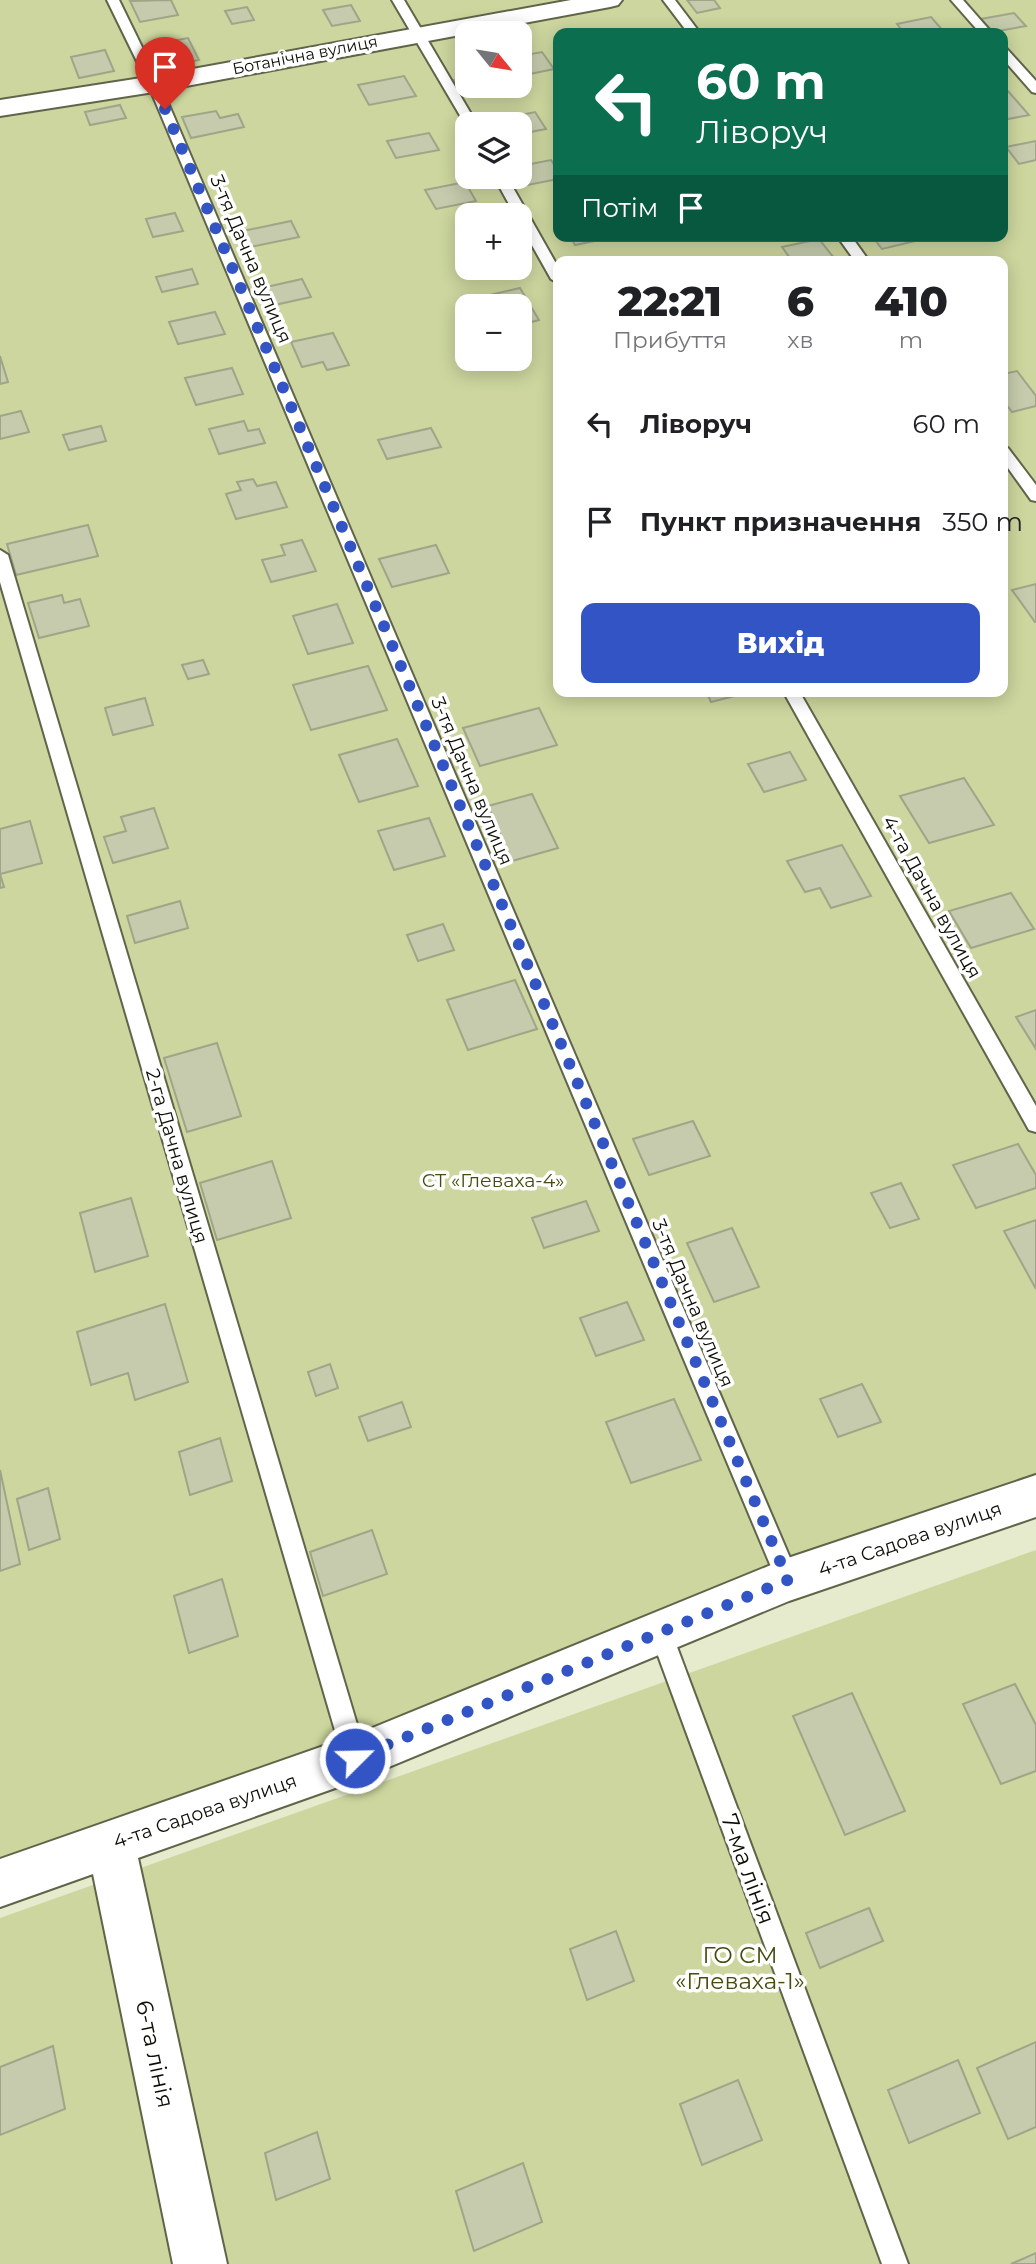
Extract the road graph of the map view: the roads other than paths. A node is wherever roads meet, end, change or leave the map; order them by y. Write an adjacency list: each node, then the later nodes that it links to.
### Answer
1 (113, 0): 10 (lane, 3-тя Дачна вулиця)
2 (398, 0): 8 (lane)
3 (610, 0): 8 (street, Ботанічна вулиця)
4 (669, 0): 6 (lane)
5 (957, 0): 7 (lane)
6 (690, 28)
7 (982, 28)
8 (419, 34): 10 (street, Ботанічна вулиця); 13 (lane)
9 (1008, 58): 11 (lane)
10 (154, 84): 12 (street, Ботанічна вулиця); 22 (lane, 3-тя Дачна вулиця)
11 (1036, 89)
12 (0, 108)
13 (464, 112)
14 (507, 189): 15 (lane)
15 (553, 270)
16 (1008, 458): 17 (lane)
17 (1036, 496)
18 (0, 555): 24 (lane, 2-га Дачна вулиця)
19 (794, 697): 20 (lane, 4-та Дачна вулиця)
20 (1036, 1124)
21 (1036, 1496): 22 (street, 4-та Садова вулиця)
22 (788, 1580): 23 (street, 4-та Садова вулиця)
23 (660, 1630): 24 (street, 4-та Садова вулиця); 28 (lane, 7-ма лінія)
24 (355, 1758): 25 (street, 4-та Садова вулиця)
25 (111, 1844): 26 (street, 4-та Садова вулиця); 27 (street, 6-та лінія)
26 (0, 1883)
27 (200, 2264)
28 (895, 2264)

